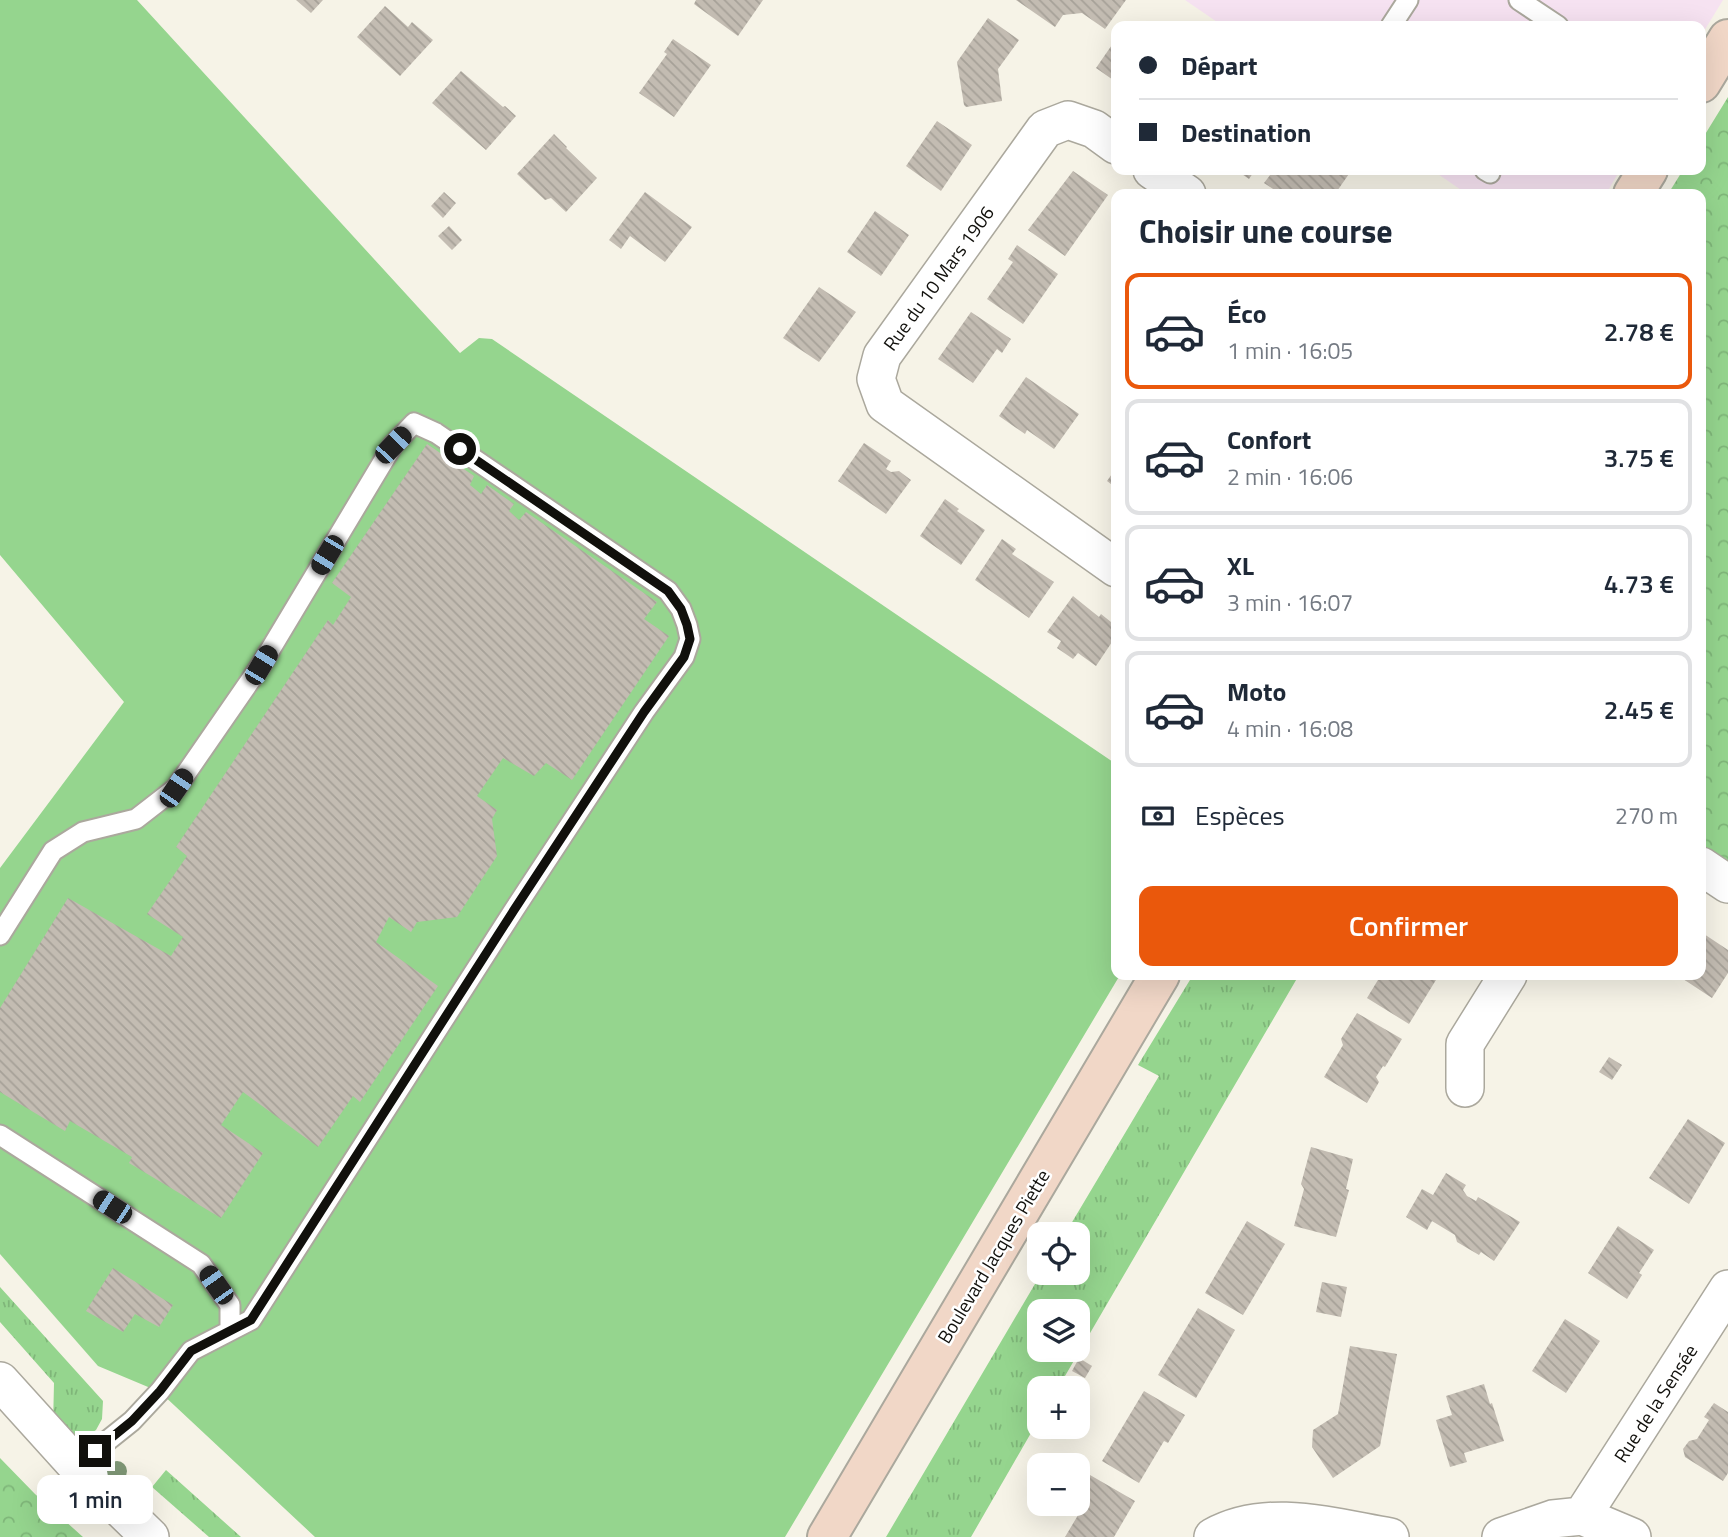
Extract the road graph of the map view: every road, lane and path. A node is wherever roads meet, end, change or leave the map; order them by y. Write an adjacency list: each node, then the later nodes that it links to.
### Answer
1 (1408, 0): 3 (lane)
2 (1519, 0): 4 (lane)
3 (1396, 21)
4 (1550, 21)
5 (1728, 39): 6 (main road)
6 (1706, 75)
7 (1111, 141): 10 (street, Rue du 10 Mars 1906)
8 (1159, 175): 9 (street)
9 (1179, 189)
10 (1111, 564)
11 (1706, 869): 12 (street)
12 (1728, 884)
13 (0, 935): 19 (lane)
14 (1157, 980): 26 (main road, Boulevard Jacques Piette)
15 (1505, 980): 16 (street)
16 (1465, 1088)
17 (0, 1135): 19 (lane)
18 (1728, 1289): 23 (street, Rue de la Sensée)
19 (230, 1330): 22 (lane)
20 (0, 1381): 22 (street)
21 (0, 1407): 22 (street)
22 (70, 1471): 24 (street); 25 (street)
23 (1582, 1516): 29 (street); 30 (street)
24 (126, 1537)
25 (149, 1537)
26 (827, 1537)
27 (1213, 1537): 28 (street)
28 (1390, 1537)
29 (1501, 1537)
30 (1632, 1537)

